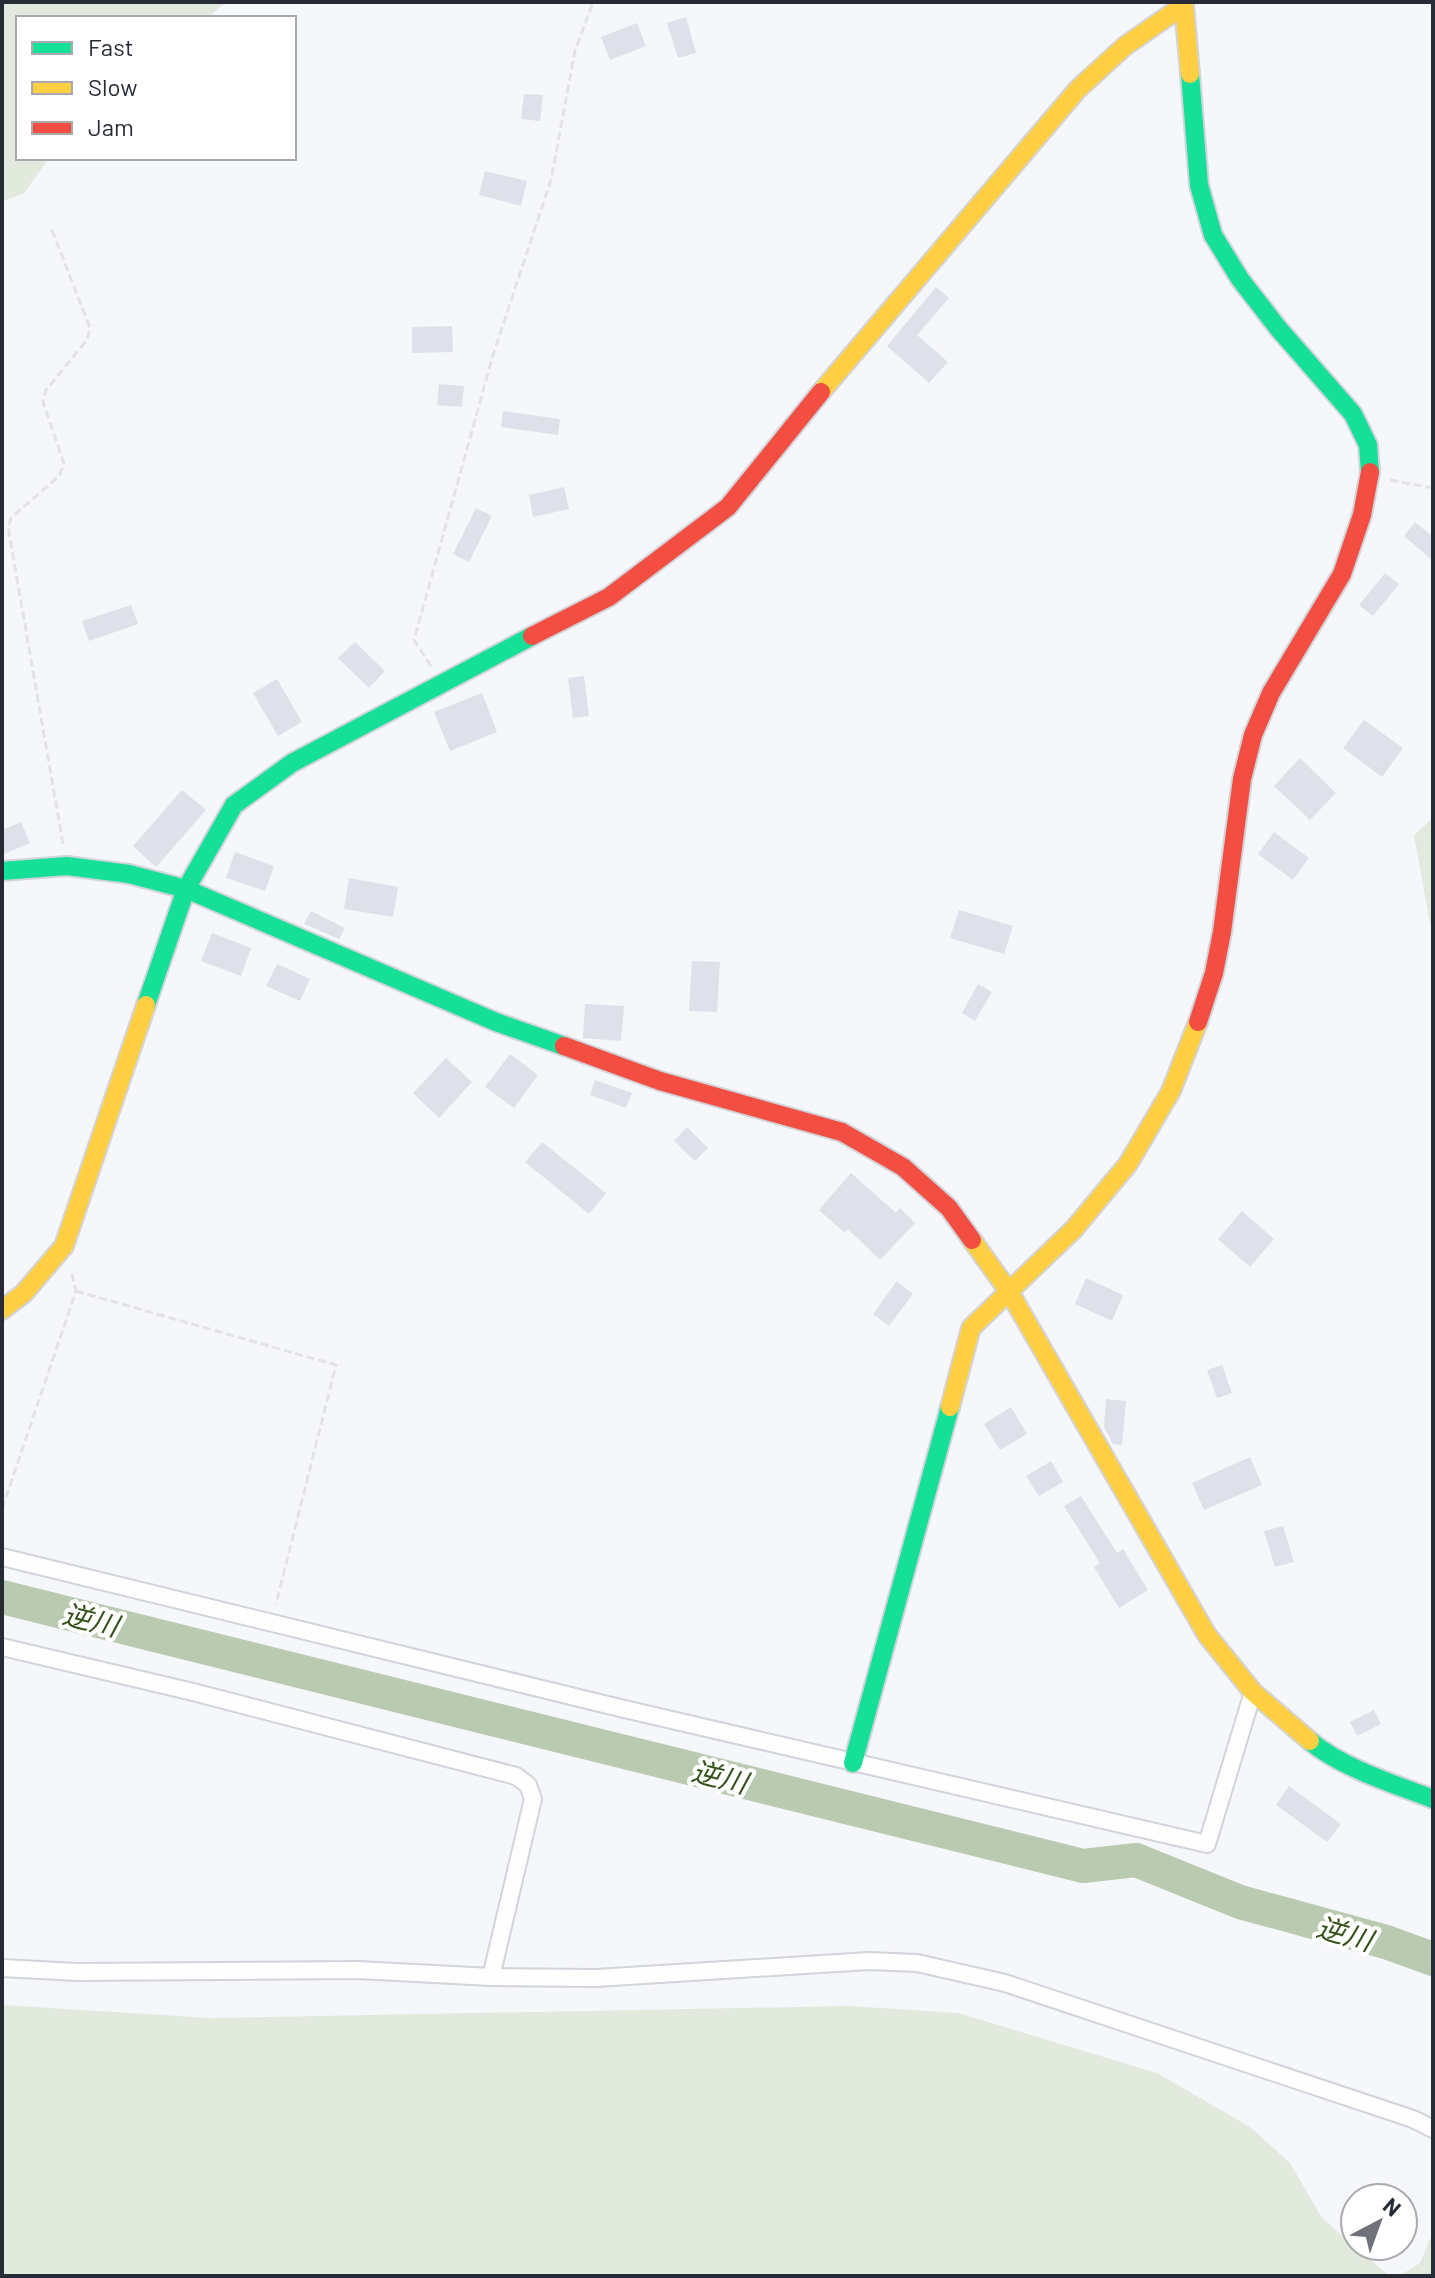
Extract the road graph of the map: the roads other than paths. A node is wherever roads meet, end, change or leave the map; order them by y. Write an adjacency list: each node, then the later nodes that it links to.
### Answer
1 (2, 871): 2 (street)
2 (186, 889): 3 (street); 3 (street); 4 (street)
3 (1010, 1293): 7 (street); 8 (street)
4 (2, 1310)
5 (2, 1557): 8 (street)
6 (2, 1647): 11 (street)
7 (1253, 1692): 8 (street); 9 (street)
8 (853, 1763)
9 (1433, 1799)
10 (2, 1968): 11 (street)
11 (491, 1977): 12 (street)
12 (1433, 2129)

